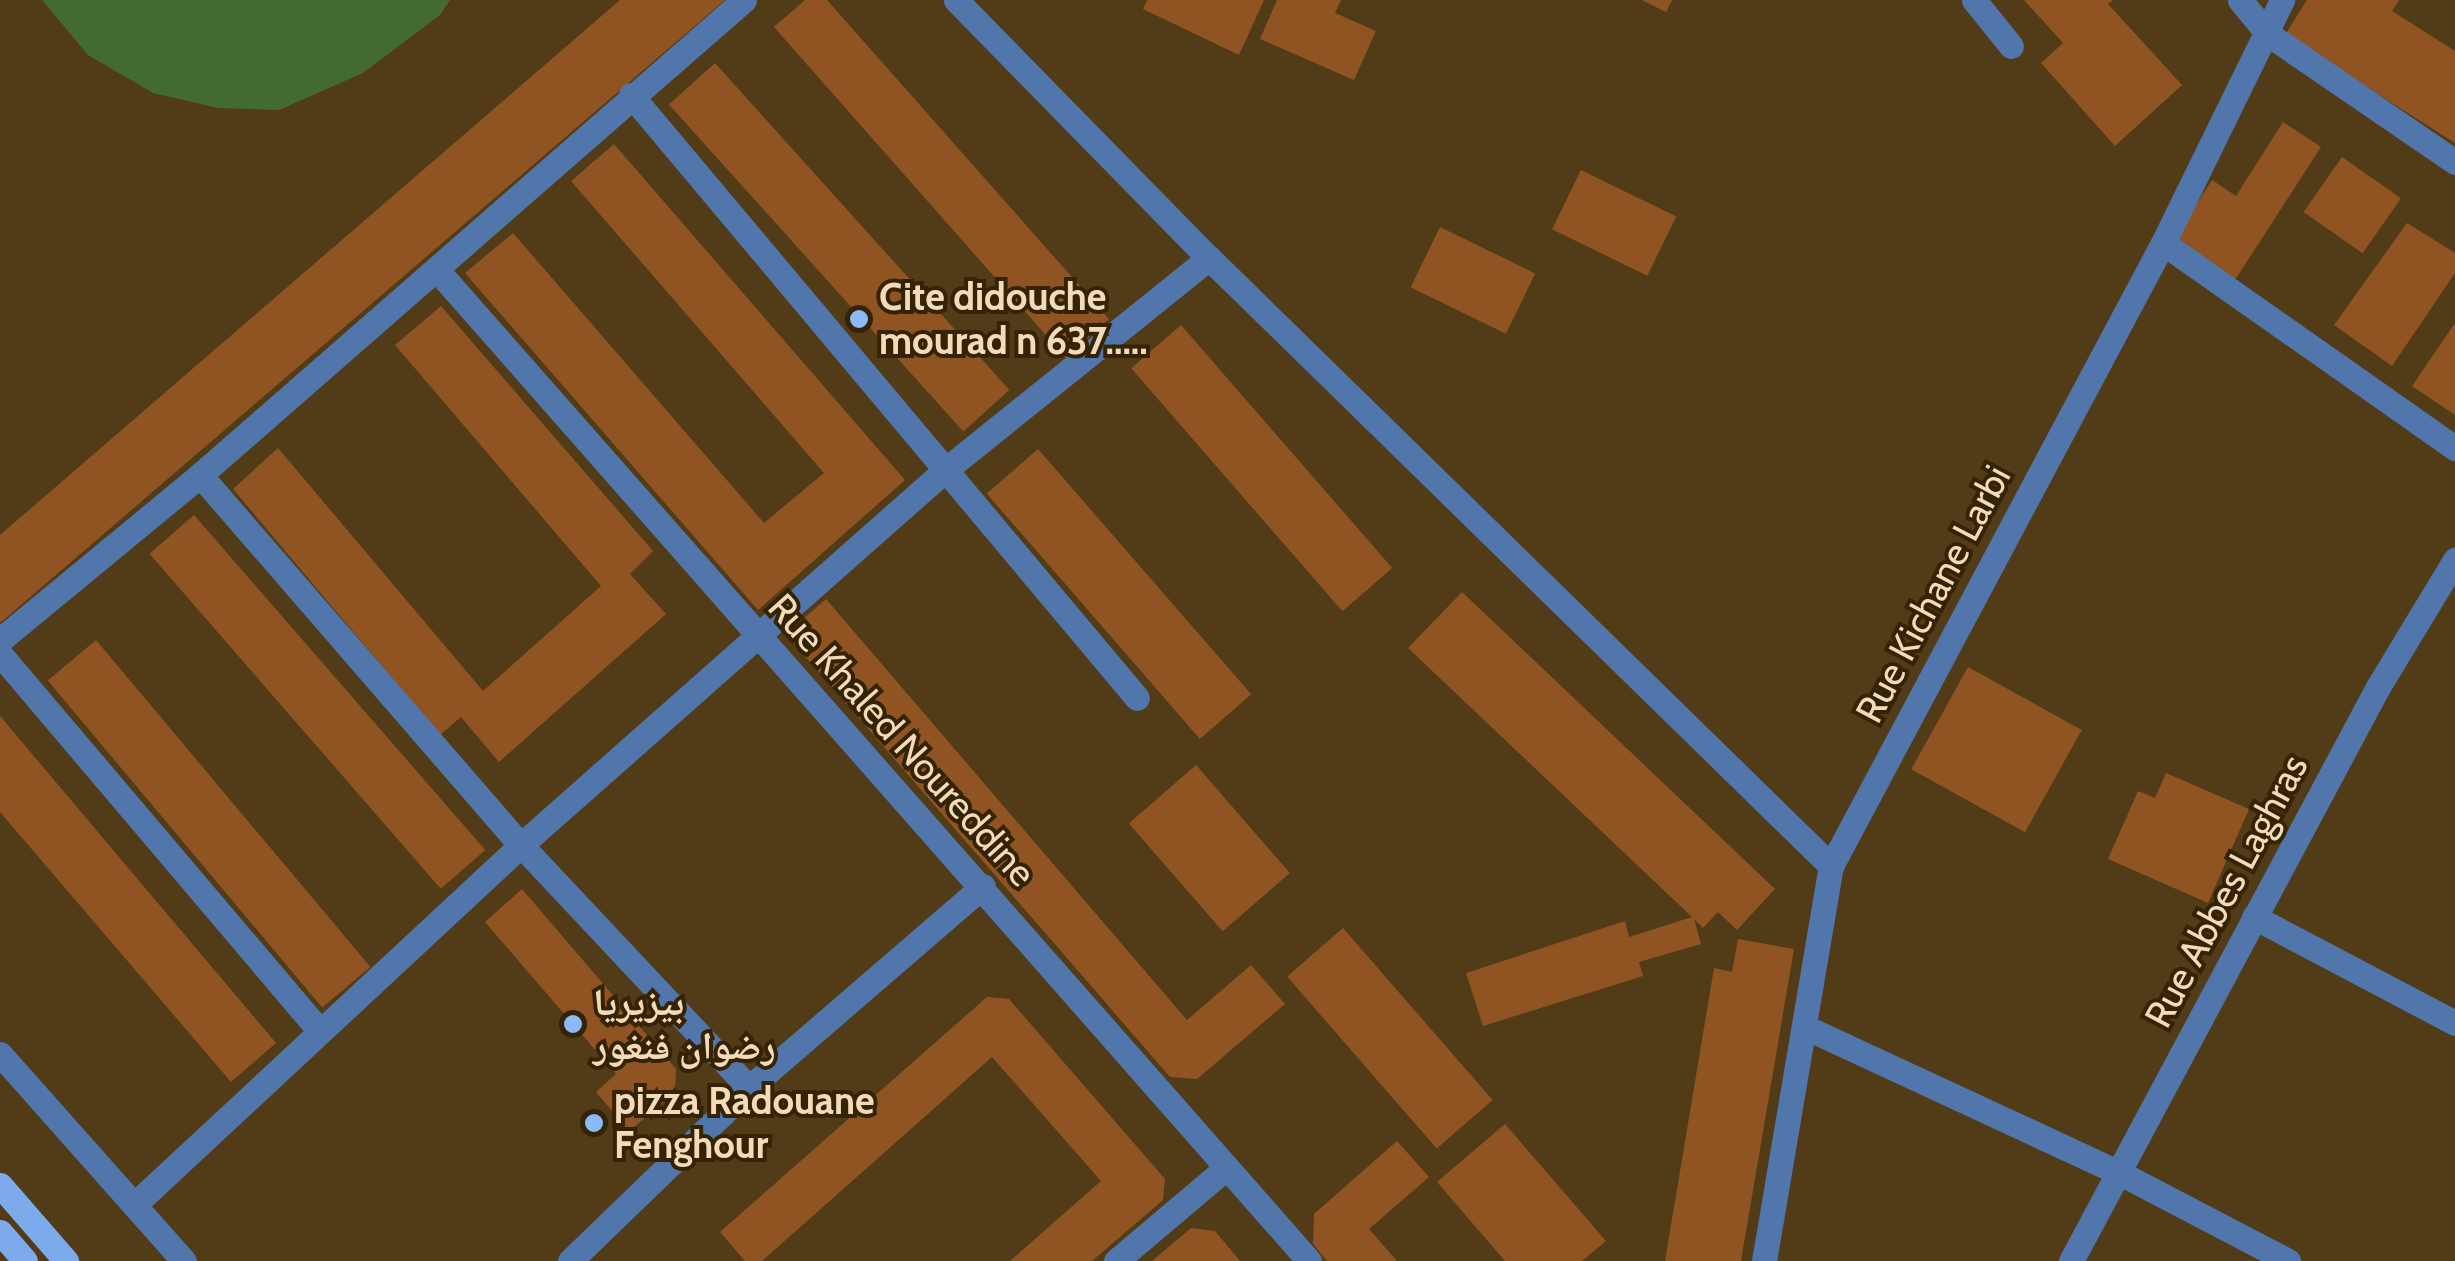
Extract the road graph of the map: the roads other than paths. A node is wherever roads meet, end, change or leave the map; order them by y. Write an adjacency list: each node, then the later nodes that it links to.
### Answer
1 (744, 0): 8 (street)
2 (956, 0): 11 (street)
3 (1974, 0): 7 (street)
4 (2240, 0): 6 (street)
5 (2282, 0): 6 (street, Rue Kichane Larbi)
6 (2268, 34): 9 (street); 10 (street, Rue Kichane Larbi)
7 (2011, 46)
8 (631, 95): 12 (street); 14 (street)
9 (2455, 162)
10 (2163, 243): 13 (street); 22 (street, Rue Kichane Larbi)
11 (1209, 258): 14 (street); 22 (street)
12 (437, 270): 15 (street); 17 (street, Rue Khaled Noureddine)
13 (2455, 448)
14 (944, 471): 17 (street); 20 (street)
15 (200, 475): 18 (street); 21 (street)
16 (2455, 560): 24 (street, Rue Abbes Laghras)
17 (758, 635): 21 (street); 23 (street, Rue Khaled Noureddine)
18 (0, 640)
19 (0, 654): 27 (street)
20 (1137, 698)
21 (521, 845): 27 (street); 29 (street)
22 (1831, 866): 26 (street, Rue Kichane Larbi)
23 (983, 886): 29 (street); 30 (street, Rue Khaled Noureddine)
24 (2254, 918): 25 (street); 31 (street, Rue Abbes Laghras)
25 (2455, 1022)
26 (1805, 1028): 31 (street); 41 (street, Rue Kichane Larbi)
27 (319, 1030): 33 (street)
28 (0, 1054): 33 (street)
29 (749, 1088): 38 (street)
30 (1226, 1168): 39 (street); 40 (street, Rue Khaled Noureddine)
31 (2118, 1172): 42 (street, Rue Abbes Laghras); 43 (street)
32 (0, 1185): 36 (main road)
33 (134, 1205): 37 (street)
34 (0, 1232): 35 (main road)
35 (25, 1261)
36 (66, 1261)
37 (184, 1261)
38 (570, 1261)
39 (1116, 1261)
40 (1309, 1261)
41 (1764, 1261)
42 (2071, 1261)
43 (2288, 1261)

